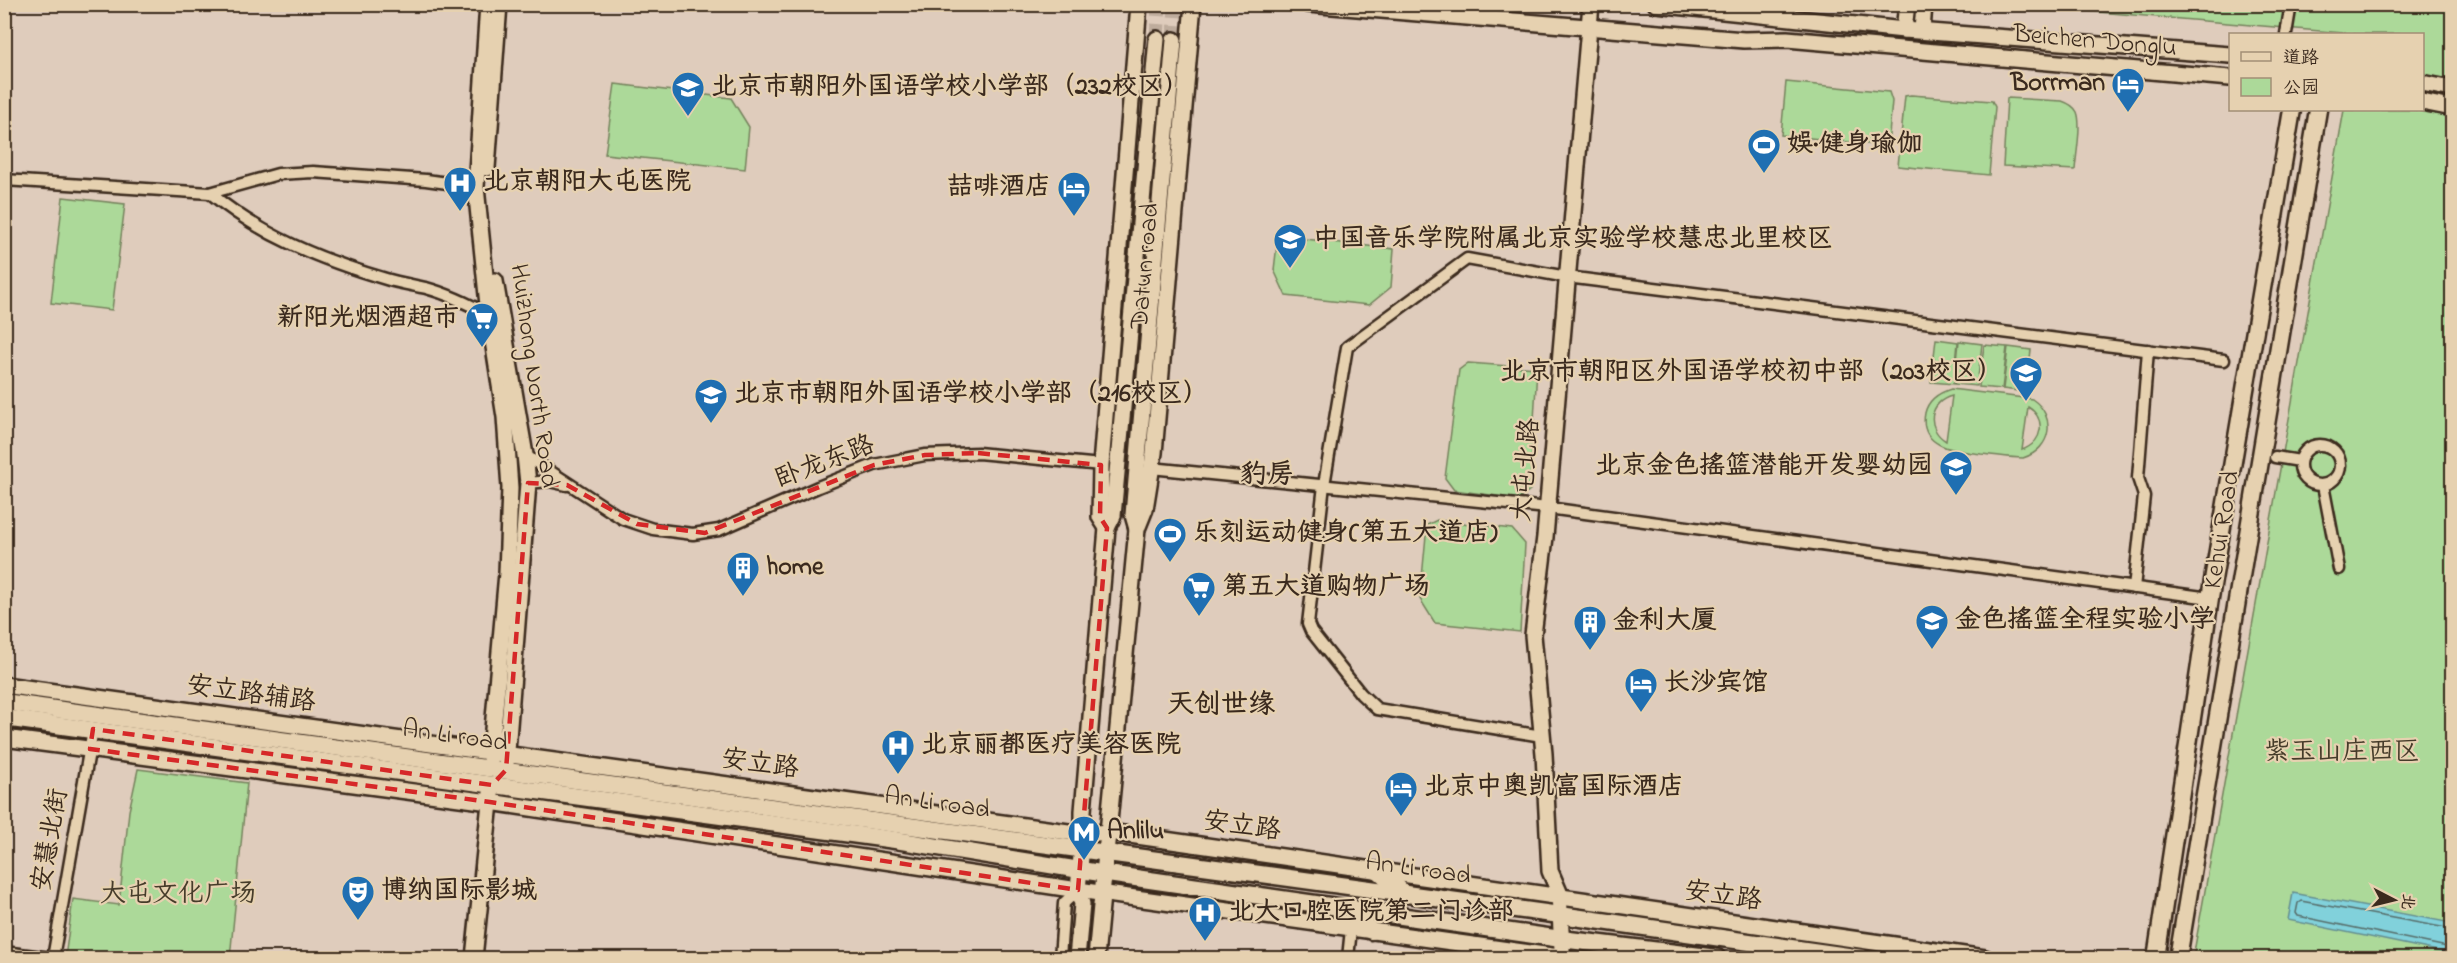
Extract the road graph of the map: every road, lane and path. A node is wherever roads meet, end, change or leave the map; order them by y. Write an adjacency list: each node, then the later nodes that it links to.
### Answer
1 (488, 4): 26 (street, Huizhong North Road)
2 (499, 4): 32 (street, Huizhong North Road)
3 (1139, 4): 35 (street, Datun road)
4 (1193, 4): 36 (street, Datun road)
5 (1308, 4): 11 (street, Beichen Donglu)
6 (1591, 4): 11 (street, 大屯北路)
7 (1656, 4): 12 (street, Beichen Donglu)
8 (1906, 4): 12 (street)
9 (1924, 4): 13 (street)
10 (2291, 4): 14 (street)
11 (1588, 26): 18 (street, Beichen Donglu); 28 (street, 大屯北路)
12 (1904, 30): 13 (street, Beichen Donglu)
13 (1922, 31): 17 (street, Beichen Donglu)
14 (2286, 33)
15 (1157, 39): 42 (street, Datun road)
16 (1174, 40): 43 (street, Datun road)
17 (2229, 55)
18 (2229, 78)
19 (2424, 83): 20 (street)
20 (2452, 89)
21 (2424, 102): 22 (street)
22 (2452, 108)
23 (2292, 111): 46 (main road, Kehui Road)
24 (2318, 111): 83 (main road, Kehui Road)
25 (4, 180): 27 (street)
26 (476, 187): 27 (street); 29 (street, Huizhong North Road)
27 (210, 194): 29 (street)
28 (1567, 277): 30 (street); 38 (street); 41 (street, 大屯北路)
29 (489, 315): 54 (street, Huizhong North Road)
30 (2148, 350): 31 (street); 45 (street)
31 (2224, 360)
32 (525, 455): 37 (street, Huizhong North Road); 40 (street, 卧龙东路)
33 (2275, 457): 34 (street)
34 (2300, 461): 39 (street); 39 (street)
35 (1101, 465): 40 (street, 卧龙东路); 42 (street, Datun road)
36 (1151, 468): 38 (street); 43 (street, Datun road)
37 (528, 483): 40 (street, 卧龙东路); 54 (street, Huizhong North Road)
38 (1324, 485): 41 (street); 51 (street)
39 (2323, 485): 44 (street)
40 (578, 490)
41 (1548, 508): 45 (street); 51 (street, 大屯北路)
42 (1107, 528): 57 (street, Datun road)
43 (1137, 529): 56 (street, Datun road)
44 (2339, 569)
45 (2134, 588): 46 (street)
46 (2210, 598): 82 (main road, Kehui Road)
47 (4, 685): 54 (street, 安立路辅路)
48 (4, 702): 54 (main road, An Li road)
49 (4, 718): 50 (main road, An Li road)
50 (93, 729): 53 (street, 安慧北街); 55 (main road, An Li road)
51 (1542, 736): 65 (street, 大屯北路)
52 (4, 738): 53 (street)
53 (90, 749): 55 (street); 72 (street, 安慧北街)
54 (499, 761): 55 (street); 57 (main road, An Li road)
55 (491, 794): 59 (main road, An Li road); 62 (street); 73 (street)
56 (1109, 832): 57 (street, 安立路); 58 (street, Datun road); 60 (street, 安立路)
57 (1082, 842): 58 (main road, An Li road); 59 (street, Datun road)
58 (1106, 854): 61 (street, Datun road); 64 (main road, An Li road)
59 (1080, 870): 61 (main road, An Li road); 62 (street, Datun road)
60 (1378, 871): 64 (main road); 65 (street, 安立路)
61 (1105, 873): 63 (street); 66 (main road, An Li road)
62 (1078, 890): 63 (street); 74 (street); 75 (street, Datun road)
63 (1103, 892): 68 (street); 76 (street)
64 (1406, 894): 67 (main road, An Li road)
65 (1559, 897): 67 (street, 大屯北路); 81 (street, 安立路)
66 (1352, 908): 69 (main road); 70 (main road, An Li road)
67 (1560, 915): 70 (street, 大屯北路); 80 (main road, An Li road)
68 (1351, 929): 69 (street); 77 (street)
69 (1371, 932): 78 (street)
70 (1561, 939): 78 (street, 大屯北路); 79 (main road, An Li road)
71 (4, 952): 72 (street)
72 (52, 958)
73 (474, 958)
74 (1060, 958)
75 (1077, 958)
76 (1096, 958)
77 (1348, 958)
78 (1564, 958)
79 (1717, 958)
80 (1862, 958)
81 (1985, 958)
82 (2156, 958)
83 (2178, 958)

